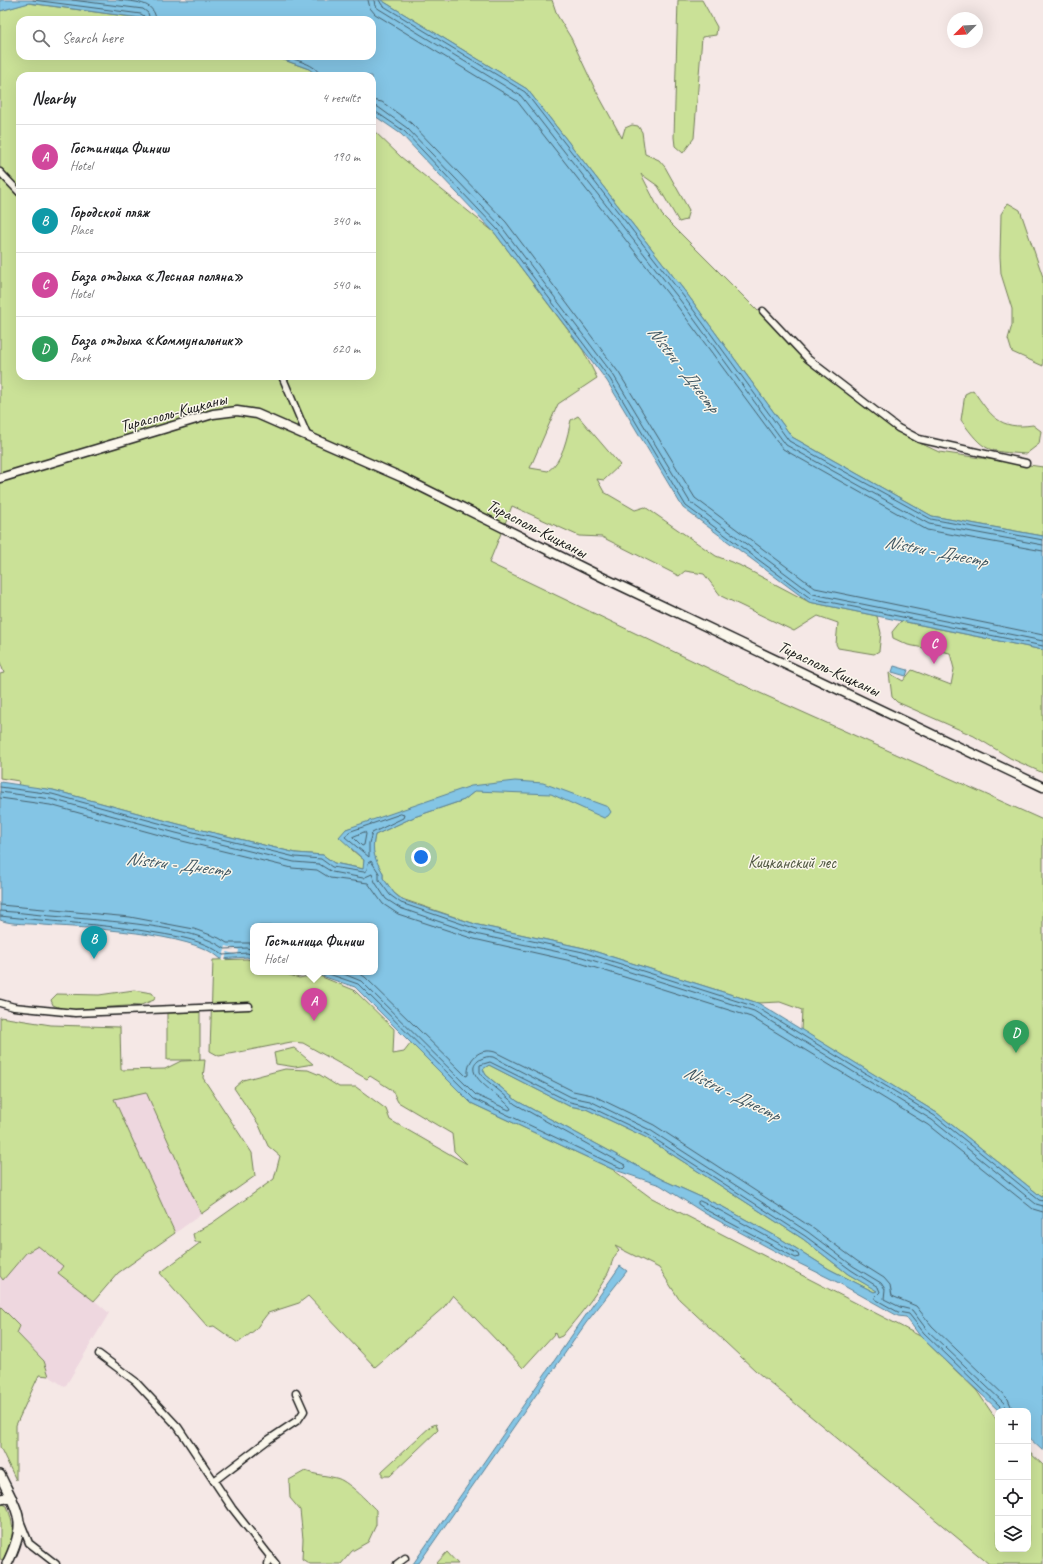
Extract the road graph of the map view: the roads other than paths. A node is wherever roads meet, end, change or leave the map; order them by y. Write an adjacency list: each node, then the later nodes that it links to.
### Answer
1 (0, 172): 2 (street)
2 (16, 189)
3 (763, 311): 6 (street)
4 (284, 380): 5 (street)
5 (307, 434): 7 (street, Тирасполь-Кицканы); 8 (street, Тирасполь-Кицканы)
6 (1026, 463)
7 (0, 478)
8 (1043, 788)
9 (0, 1003): 10 (street)
10 (249, 1006)
11 (99, 1354): 14 (street)
12 (296, 1393): 14 (street)
13 (0, 1475): 16 (main road)
14 (214, 1481): 20 (street)
15 (0, 1500): 16 (main road)
16 (12, 1500): 17 (main road)
17 (18, 1516): 18 (street); 19 (main road)
18 (29, 1543): 19 (street); 23 (street)
19 (16, 1546): 22 (main road)
20 (270, 1556): 24 (street); 25 (street)
21 (406, 1558): 26 (street)
22 (7, 1564)
23 (56, 1564)
24 (268, 1564)
25 (276, 1564)
26 (397, 1564)

